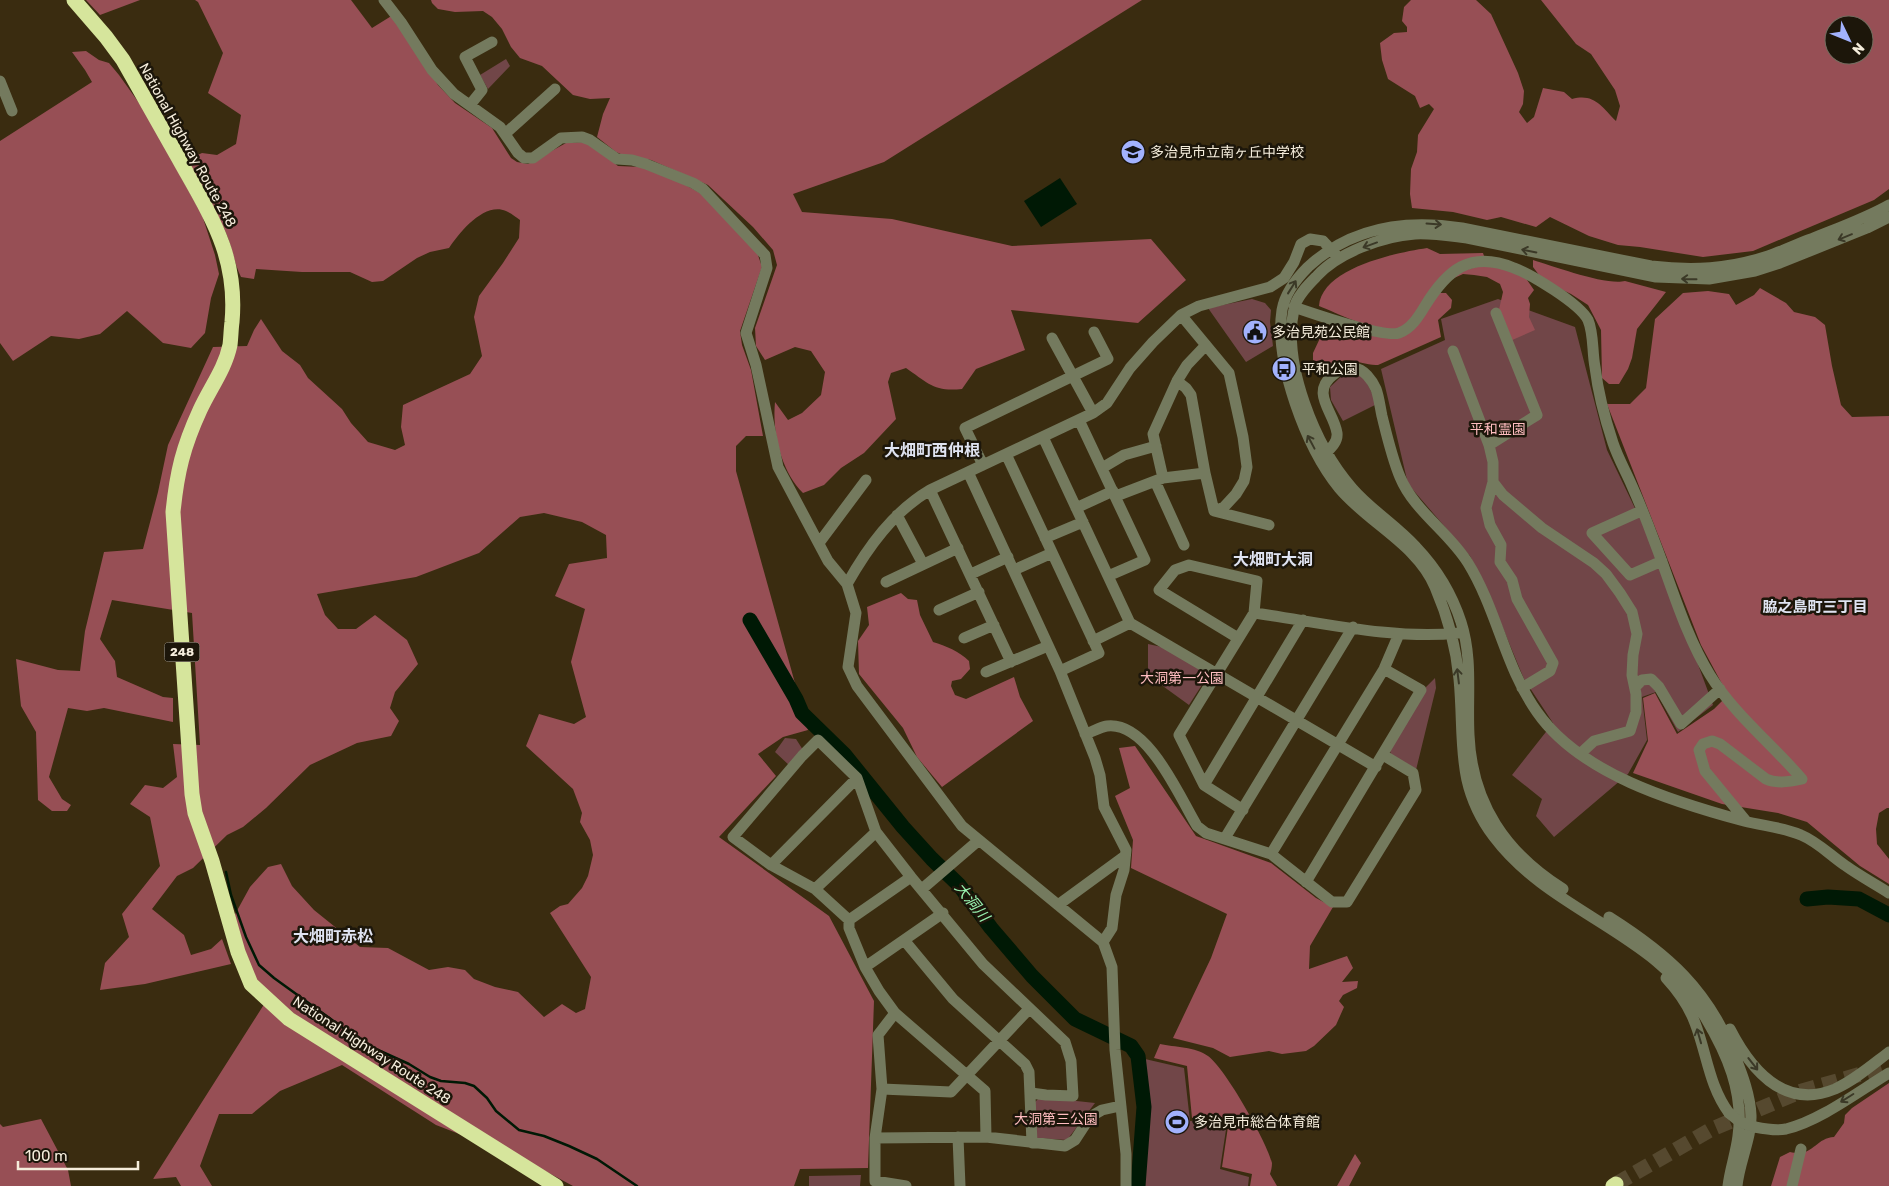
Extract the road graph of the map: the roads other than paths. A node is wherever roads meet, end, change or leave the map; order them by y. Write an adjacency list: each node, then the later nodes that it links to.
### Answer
1 (74, 0): 122 (highway, National Highway Route 248 / 248)
2 (384, 0): 6 (street)
3 (492, 42): 6 (street)
4 (0, 82): 7 (street)
5 (555, 89): 8 (street)
6 (470, 105): 8 (street)
7 (12, 111)
8 (505, 134): 45 (street)
9 (1889, 205): 11 (street, one-way to 9)
10 (1889, 217): 12 (street, one-way to 12)
11 (1331, 249): 12 (street); 15 (street); 66 (street, one-way to 11)
12 (1339, 258): 13 (street)
13 (1294, 307): 27 (street); 40 (street)
14 (1496, 313): 25 (street)
15 (1181, 315): 18 (street); 22 (street)
16 (1094, 332): 20 (street)
17 (1052, 338): 20 (street)
18 (1206, 345): 21 (street); 39 (street)
19 (1453, 351): 25 (street)
20 (1073, 376): 22 (street); 29 (street)
21 (1177, 381): 26 (street); 32 (street)
22 (1093, 413): 23 (street)
23 (1079, 420): 24 (street); 30 (street)
24 (1043, 437): 28 (street); 38 (street)
25 (1489, 445): 35 (street)
26 (1156, 446): 30 (street); 34 (street)
27 (1327, 452): 64 (street); 77 (street)
28 (1006, 454): 29 (street); 44 (street)
29 (983, 465): 31 (street)
30 (1102, 468): 37 (street)
31 (968, 472): 36 (street); 49 (street)
32 (1204, 473): 34 (street); 39 (street)
33 (866, 480): 45 (street)
34 (1159, 480): 37 (street); 46 (street)
35 (1493, 482): 76 (street); 77 (street)
36 (930, 490): 41 (street); 47 (street)
37 (1114, 493): 38 (street); 54 (street)
38 (1076, 508): 42 (street)
39 (1214, 511): 43 (street)
40 (1641, 511): 50 (street); 50 (street)
41 (897, 515): 51 (street); 56 (street)
42 (1082, 522): 44 (street); 54 (street)
43 (1269, 525)
44 (1045, 538): 48 (street)
45 (819, 543): 56 (street)
46 (1184, 545)
47 (958, 548): 51 (street); 53 (street)
48 (1052, 553): 52 (street); 69 (street)
49 (1008, 557): 52 (street); 53 (street)
50 (1662, 562): 78 (street)
51 (923, 564): 55 (street)
52 (1014, 570): 70 (street)
53 (971, 574): 57 (street)
54 (1108, 576): 61 (street)
55 (886, 582)
56 (847, 584): 92 (street)
57 (979, 592): 58 (street); 62 (street)
58 (939, 610)
59 (1254, 614): 60 (street); 68 (street); 68 (street)
60 (1303, 620): 63 (street); 79 (street)
61 (1130, 623): 69 (street); 75 (street)
62 (994, 625): 67 (street); 71 (street)
63 (1353, 628): 65 (street); 80 (street)
64 (1464, 632): 66 (street); 106 (street)
65 (1398, 634): 66 (street); 72 (street)
66 (1452, 634): 106 (street, one-way to 66)
67 (964, 638)
68 (1238, 638): 75 (street)
69 (1093, 641): 73 (street)
70 (1048, 646): 71 (street); 73 (street)
71 (1011, 662): 74 (street)
72 (1384, 669): 82 (street); 84 (street)
73 (1060, 671): 81 (street)
74 (986, 672)
75 (1216, 673): 79 (street); 87 (street)
76 (1635, 687): 78 (street); 83 (street)
77 (1522, 688): 83 (street)
78 (1720, 689): 89 (street)
79 (1256, 696): 80 (street); 87 (street)
80 (1297, 721): 82 (street); 88 (street)
81 (1085, 734): 91 (street); 94 (street)
82 (1339, 746): 85 (street); 93 (street)
83 (1580, 754): 89 (street)
84 (1383, 755): 85 (street); 97 (street)
85 (1376, 767): 97 (street)
86 (857, 778): 90 (street); 95 (street); 95 (street)
87 (1204, 785): 88 (street)
88 (1242, 810): 91 (street)
89 (1746, 821): 100 (street)
90 (876, 832): 96 (street); 98 (street)
91 (1225, 838): 93 (street)
92 (979, 840): 99 (street); 101 (street)
93 (1271, 854): 97 (street)
94 (1125, 856): 101 (street); 105 (street)
95 (771, 865): 98 (street)
96 (911, 877): 99 (street); 103 (street)
97 (1306, 882)
98 (815, 889): 103 (street)
99 (922, 889): 102 (street)
100 (1889, 893)
101 (1058, 905): 105 (street)
102 (942, 913): 104 (street); 108 (street)
103 (849, 920): 107 (street)
104 (904, 940): 107 (street); 110 (street)
105 (1102, 942): 116 (street)
106 (1663, 960): 111 (street, one-way to 111); 112 (street, one-way to 106, bridge); 126 (street); 127 (street)
107 (865, 968): 109 (street)
108 (1029, 1009): 110 (street); 115 (street)
109 (895, 1013): 113 (street); 114 (street)
110 (999, 1041): 113 (street); 115 (street)
111 (1889, 1052)
112 (1889, 1072)
113 (967, 1075): 114 (street); 118 (street)
114 (882, 1089): 119 (street)
115 (1031, 1092): 120 (street)
116 (1120, 1106): 120 (street); 125 (street)
117 (958, 1137): 118 (street); 119 (street); 124 (street)
118 (986, 1137): 120 (street)
119 (875, 1138): 123 (street)
120 (1032, 1143)
121 (1801, 1149): 128 (street)
122 (556, 1186)
123 (906, 1186)
124 (960, 1186)
125 (1126, 1186)
126 (1728, 1186)
127 (1737, 1186)
128 (1792, 1186)

